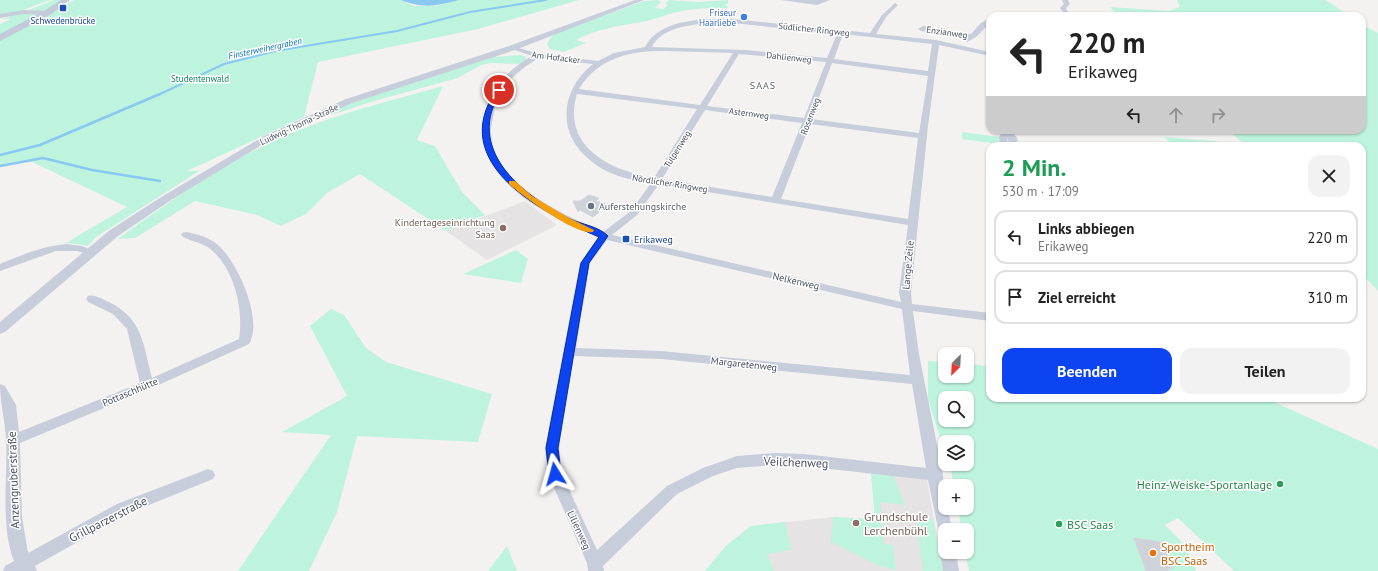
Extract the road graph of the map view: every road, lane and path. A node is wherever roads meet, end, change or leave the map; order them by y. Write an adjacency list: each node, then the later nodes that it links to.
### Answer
1 (66, 0): 8 (main road)
2 (641, 0): 18 (street, Ludwig-Thoma-Straße)
3 (784, 0): 4 (street)
4 (827, 0)
5 (1065, 0): 7 (street)
6 (895, 5): 13 (street)
7 (1066, 12)
8 (47, 13): 9 (street); 15 (main road)
9 (0, 16)
10 (984, 22): 14 (street)
11 (921, 29): 14 (street, Enzianweg)
12 (842, 32): 13 (street, Südlicher Ringweg); 19 (street, Südlicher Ringweg); 23 (street, Rosenweg)
13 (872, 35): 16 (street, Südlicher Ringweg)
14 (974, 36): 17 (street)
15 (0, 38)
16 (936, 42): 17 (street, Südlicher Ringweg); 25 (street, Lange Zeile)
17 (959, 46): 21 (street, Südlicher Ringweg)
18 (512, 48): 22 (street, Am Hofacker); 35 (street, Ludwig-Thoma-Straße)
19 (647, 49): 20 (street, Dahlienweg); 24 (street, Nördlicher Ringweg)
20 (737, 52): 23 (street, Dahlienweg); 27 (street, Tulpenweg)
21 (986, 53)
22 (538, 56): 24 (street, Am Hofacker); 34 (street)
23 (830, 62): 25 (street, Dahlienweg); 28 (street, Rosenweg)
24 (601, 63): 26 (street, Nördlicher Ringweg)
25 (932, 74): 29 (street, Lange Zeile)
26 (574, 91): 27 (street, Asternweg); 30 (street, Nördlicher Ringweg)
27 (702, 107): 28 (street, Asternweg); 30 (street, Tulpenweg)
28 (808, 121): 29 (street, Asternweg); 31 (street, Rosenweg)
29 (923, 136): 32 (street, Lange Zeile)
30 (656, 182): 31 (street, Nördlicher Ringweg); 34 (street, Tulpenweg)
31 (776, 200): 32 (street, Nördlicher Ringweg)
32 (912, 223): 38 (street, Lange Zeile)
33 (186, 234): 43 (street, Pottaschhütte)
34 (604, 236): 38 (street, Nelkenweg); 41 (street, Lilienweg)
35 (90, 252): 36 (street); 40 (street, Ludwig-Thoma-Straße)
36 (0, 268)
37 (92, 299): 43 (street)
38 (908, 308): 39 (street, Nelkenweg); 42 (street, Lange Zeile)
39 (986, 317)
40 (0, 329)
41 (570, 352): 42 (street, Margaretenweg); 50 (street, Lilienweg)
42 (919, 380): 47 (street, Lange Zeile)
43 (147, 385): 45 (street, Pottaschhütte)
44 (0, 389): 45 (street, Anzengruberstraße)
45 (13, 440): 51 (street, Anzengruberstraße)
46 (208, 475): 51 (street, Grillparzerstraße)
47 (936, 475): 48 (street, Lange Zeile); 50 (street, Veilchenweg)
48 (943, 523)
49 (949, 559): 52 (street)
50 (595, 567)
51 (21, 569)
52 (951, 571)

